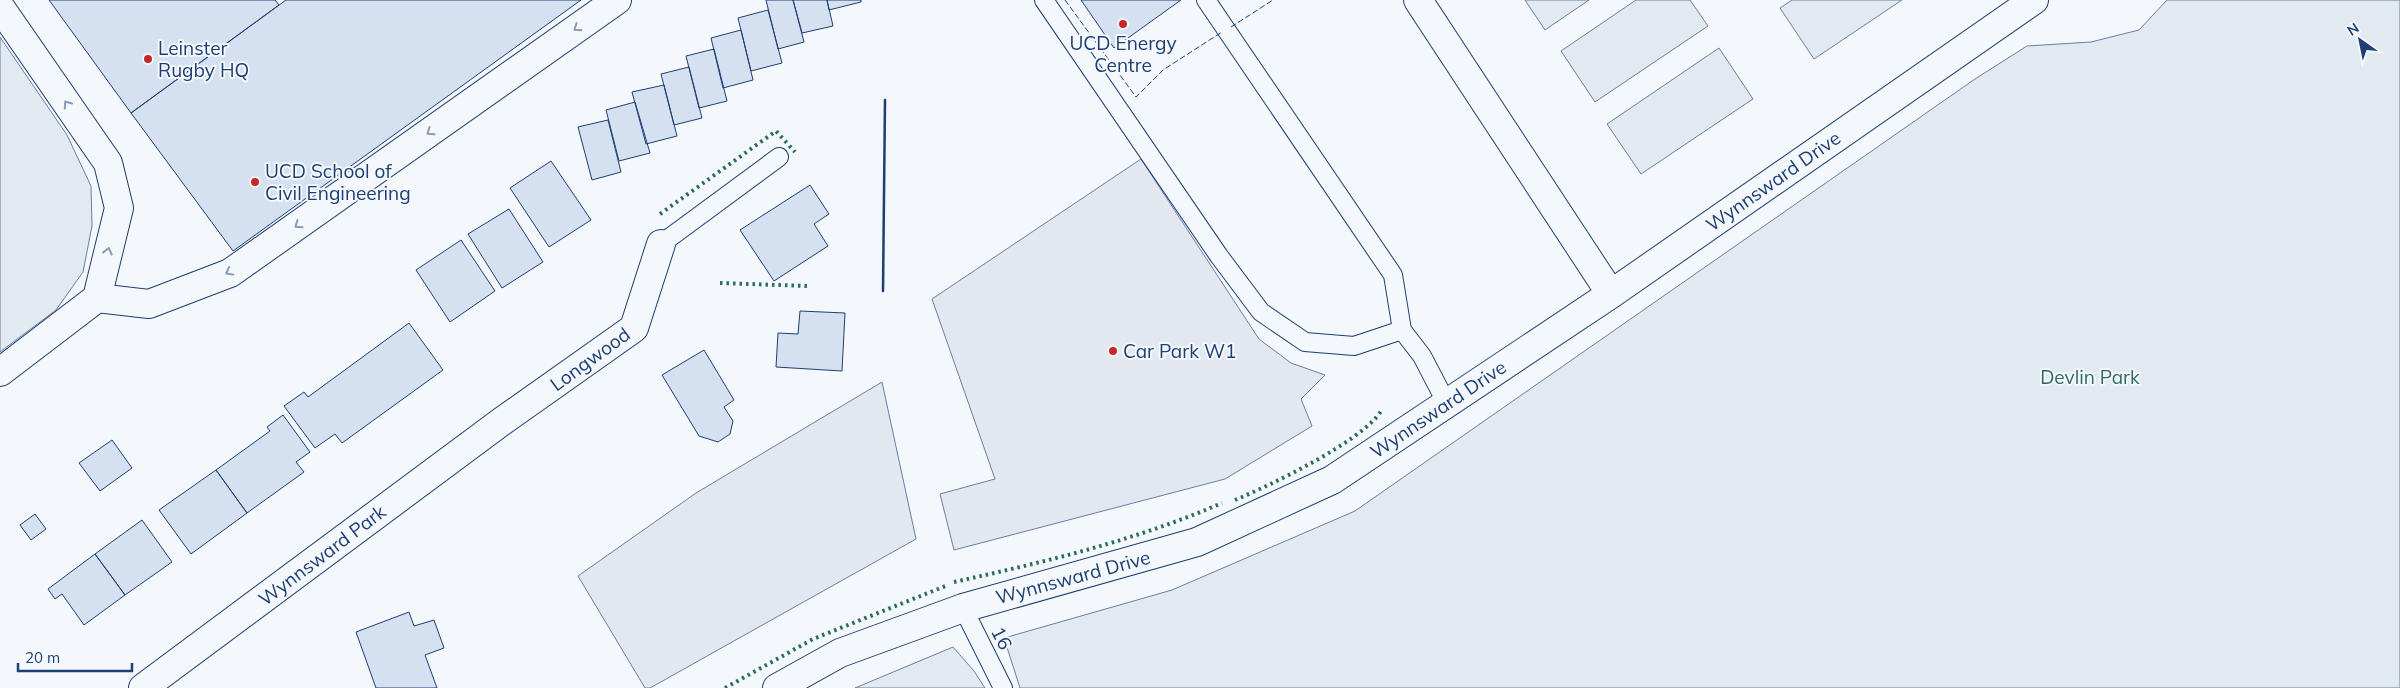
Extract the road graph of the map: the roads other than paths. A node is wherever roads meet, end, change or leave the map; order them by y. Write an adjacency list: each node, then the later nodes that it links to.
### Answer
1 (617, 0): 10 (street, one-way to 10)
2 (1044, 0): 11 (lane)
3 (1206, 0): 11 (lane)
4 (1418, 0): 9 (street)
5 (2034, 0): 9 (street, Wynnsward Drive)
6 (0, 7): 10 (street, one-way to 6)
7 (779, 157): 8 (lane, Longwood)
8 (661, 244): 14 (street, Longwood)
9 (1611, 294): 13 (street, Wynnsward Drive)
10 (97, 298): 12 (street)
11 (1402, 330): 13 (lane)
12 (0, 372)
13 (1448, 404): 15 (street, Wynnsward Drive)
14 (501, 422): 16 (street, Wynnsward Park)
15 (963, 608): 17 (street, Wynnsward Drive); 18 (lane, 16)
16 (143, 688)
17 (777, 688)
18 (1003, 688)

